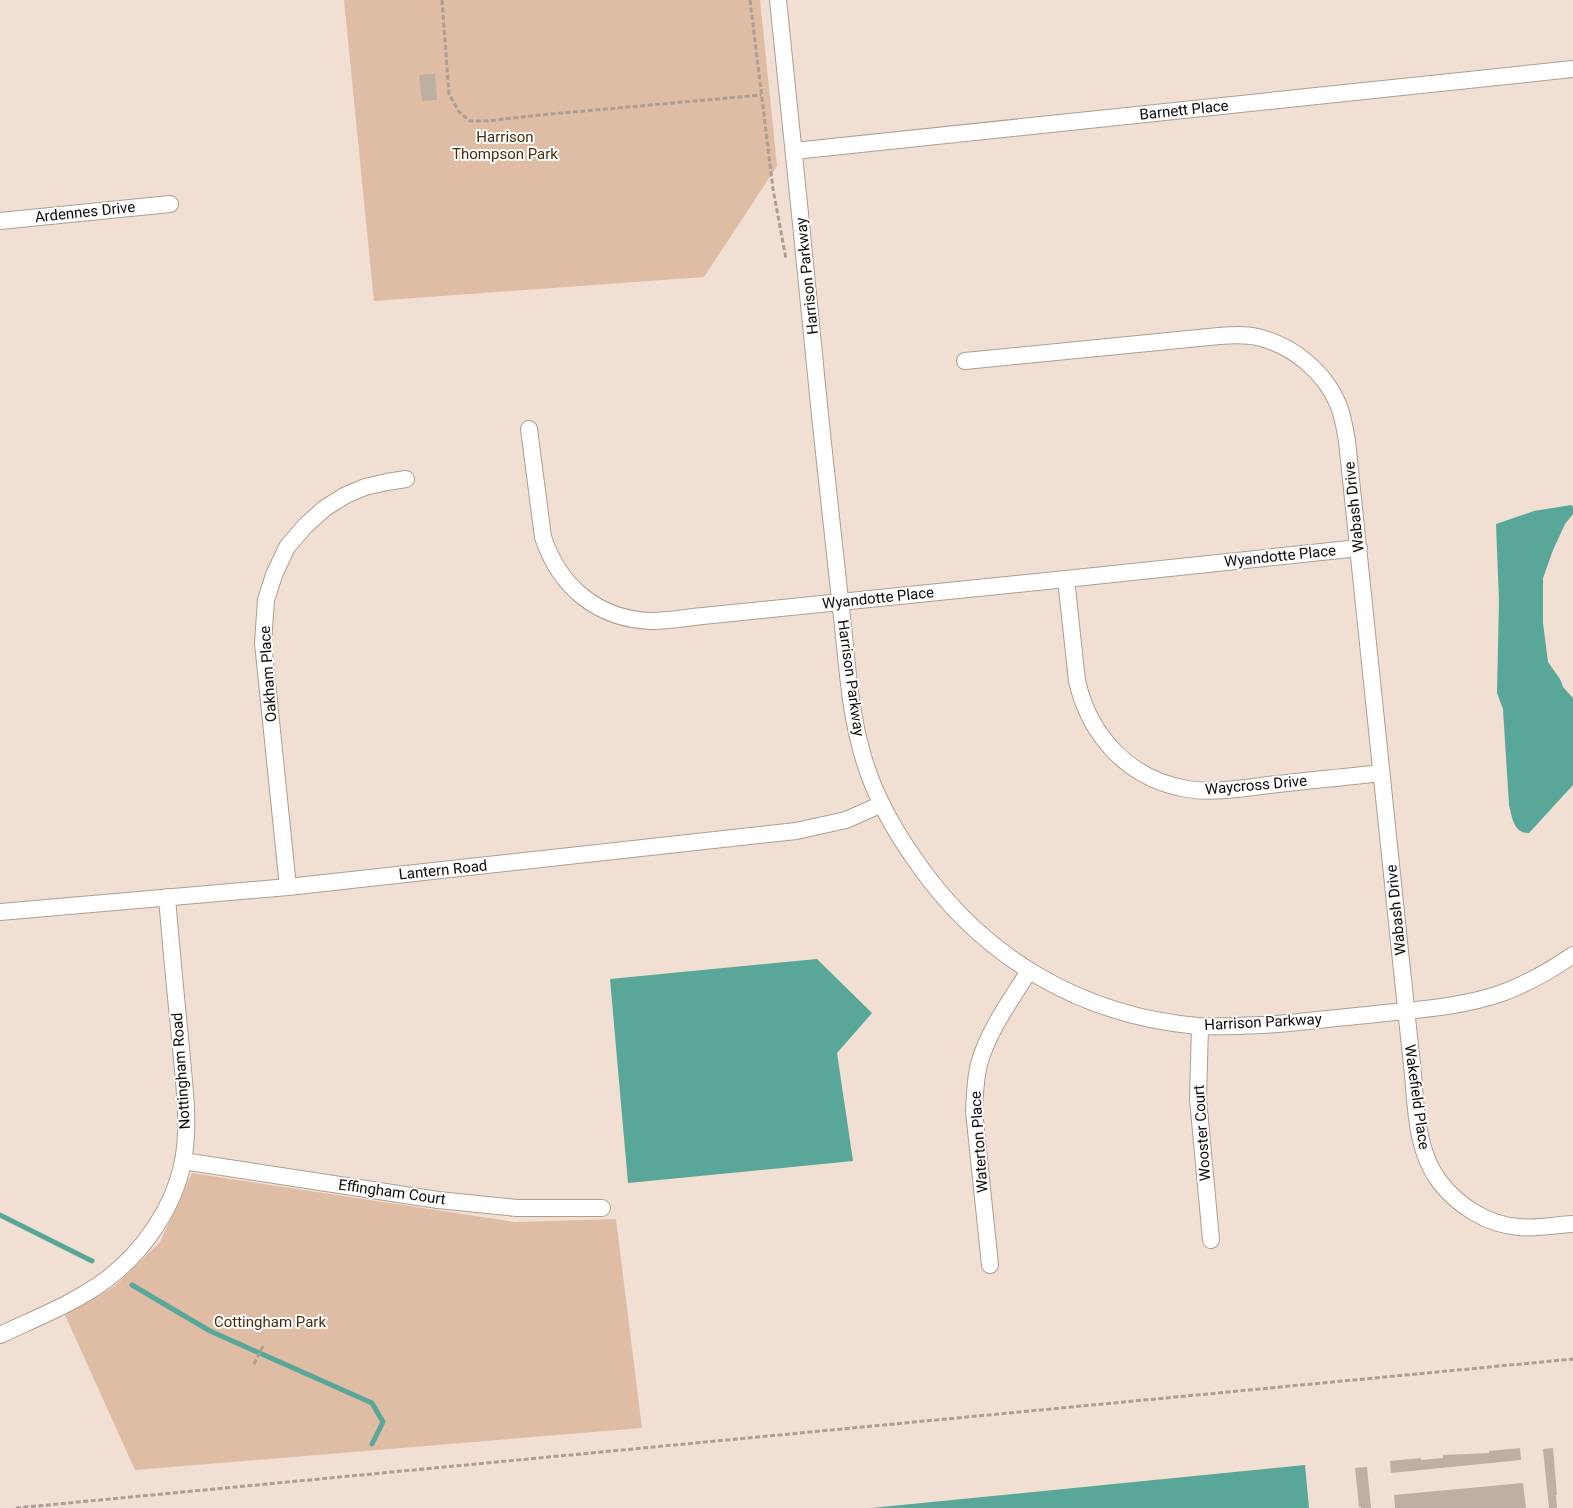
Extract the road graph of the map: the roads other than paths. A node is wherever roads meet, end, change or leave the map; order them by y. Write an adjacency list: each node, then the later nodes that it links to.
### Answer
1 (778, 0): 3 (street, Harrison Parkway)
2 (1573, 69): 3 (street, Barnett Place)
3 (794, 151): 11 (street, Harrison Parkway)
4 (170, 204): 5 (street, Ardennes Drive)
5 (0, 221)
6 (965, 361): 9 (street, Wabash Drive)
7 (530, 429): 11 (street, Wyandotte Place)
8 (406, 479): 14 (street, Oakham Place)
9 (1359, 548): 10 (street, Wyandotte Place); 12 (street, Wabash Drive)
10 (1066, 579): 11 (street, Wyandotte Place); 12 (street, Waycross Drive)
11 (840, 602): 13 (street, Harrison Parkway)
12 (1381, 773): 19 (street, Wabash Drive)
13 (882, 804): 14 (street, Lantern Road); 18 (street, Harrison Parkway)
14 (288, 887): 15 (street, Lantern Road)
15 (166, 897): 16 (street, Lantern Road); 21 (street, Nottingham Road)
16 (0, 912)
17 (1573, 955): 19 (street, Harrison Parkway)
18 (1029, 971): 20 (street, Harrison Parkway); 25 (street, Waterton Place)
19 (1406, 1010): 20 (street, Harrison Parkway); 23 (street, Wakefield Place)
20 (1200, 1026): 24 (street, Wooster Court)
21 (183, 1161): 22 (street, Effingham Court); 26 (street, Nottingham Road)
22 (602, 1208)
23 (1573, 1224)
24 (1210, 1240)
25 (990, 1265)
26 (0, 1335)

